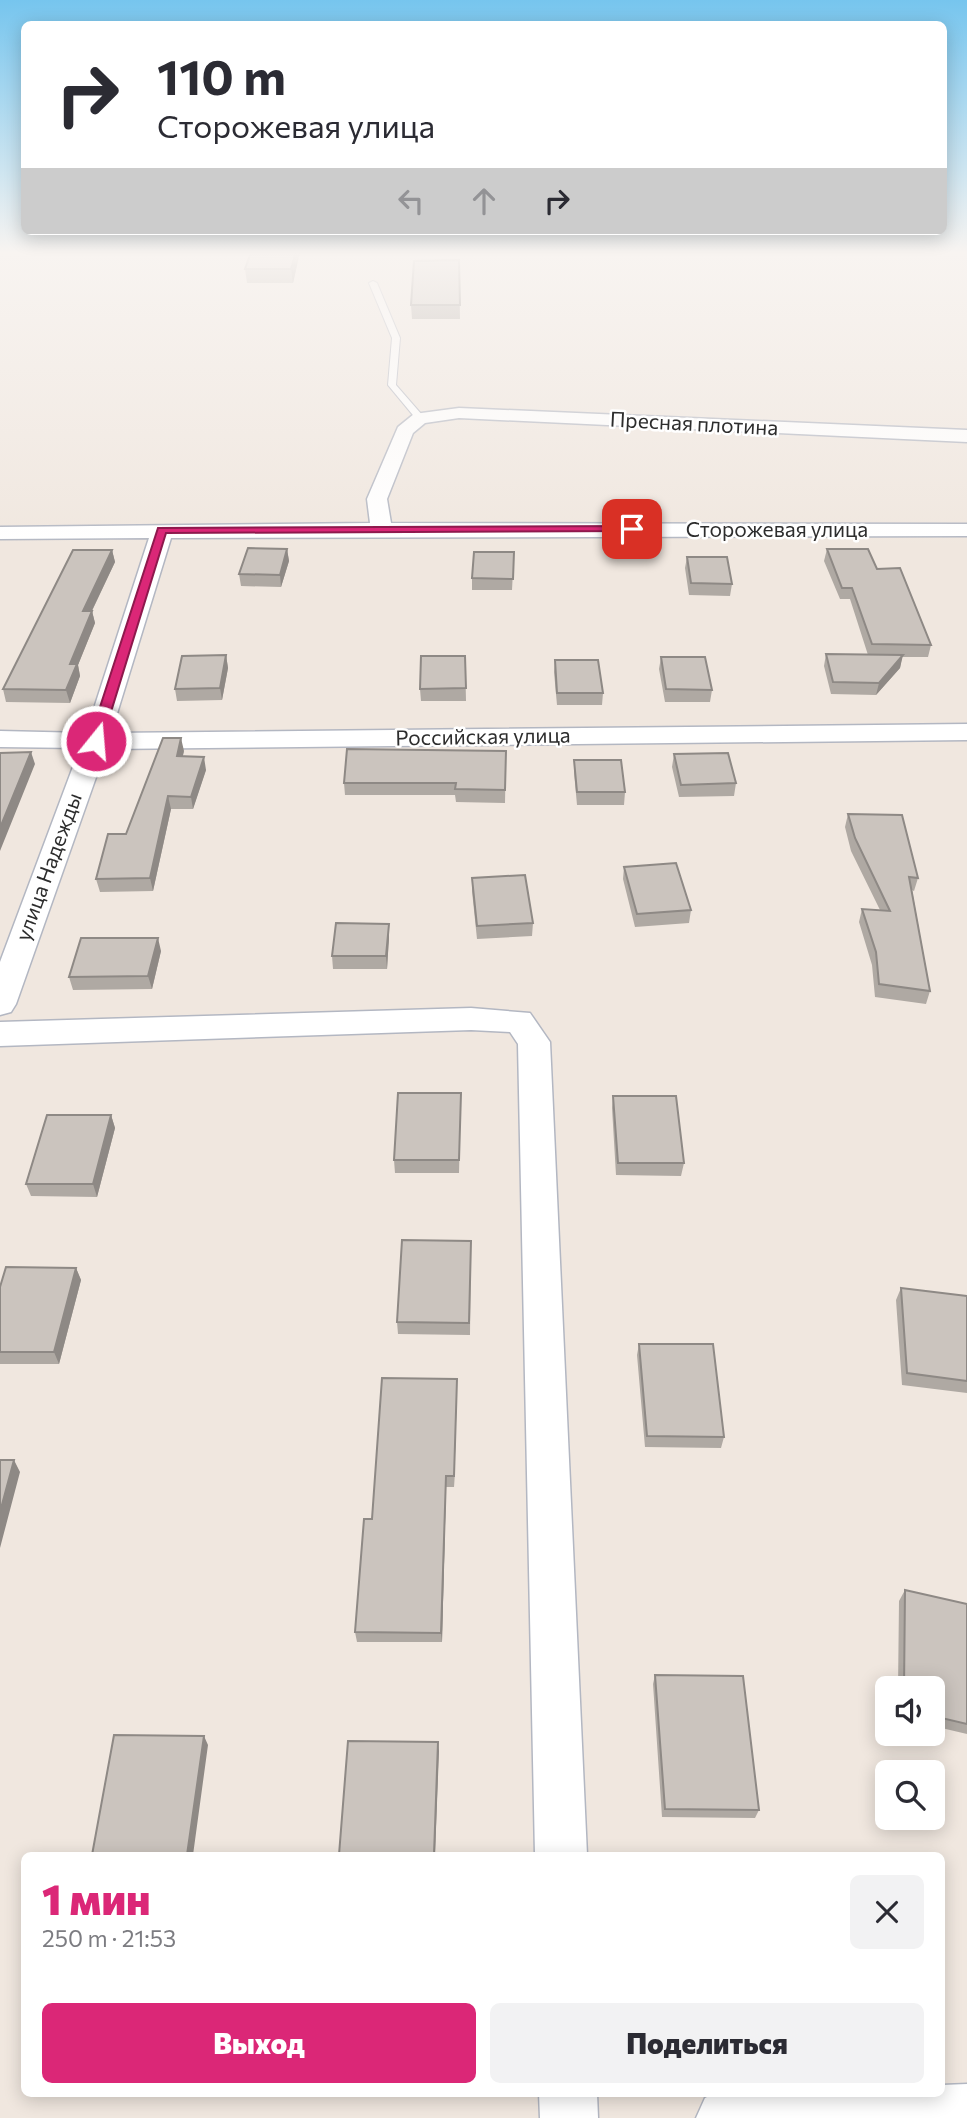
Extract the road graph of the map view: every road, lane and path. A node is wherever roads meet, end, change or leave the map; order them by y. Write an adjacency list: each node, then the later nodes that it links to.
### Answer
1 (395, 351): 2 (lane)
2 (420, 418): 3 (street, Пресная плотина); 5 (street)
3 (962, 436): 4 (street)
4 (967, 461)
5 (377, 499): 6 (street); 7 (street)
6 (304, 529): 7 (street, Сторожевая улица); 8 (street, Сторожевая улица)
7 (382, 529): 9 (street, Сторожевая улица)
8 (162, 530): 10 (street, Сторожевая улица); 13 (street, улица Надежды)
9 (967, 530)
10 (0, 533)
11 (967, 732): 13 (street, Российская улица)
12 (0, 738): 13 (street, Российская улица)
13 (96, 741): 14 (street, улица Надежды)
14 (0, 1004)
15 (0, 1034): 16 (street)
16 (561, 1852)
17 (569, 2097): 19 (street)
18 (967, 2113): 20 (street)
19 (569, 2118)
20 (725, 2118)

